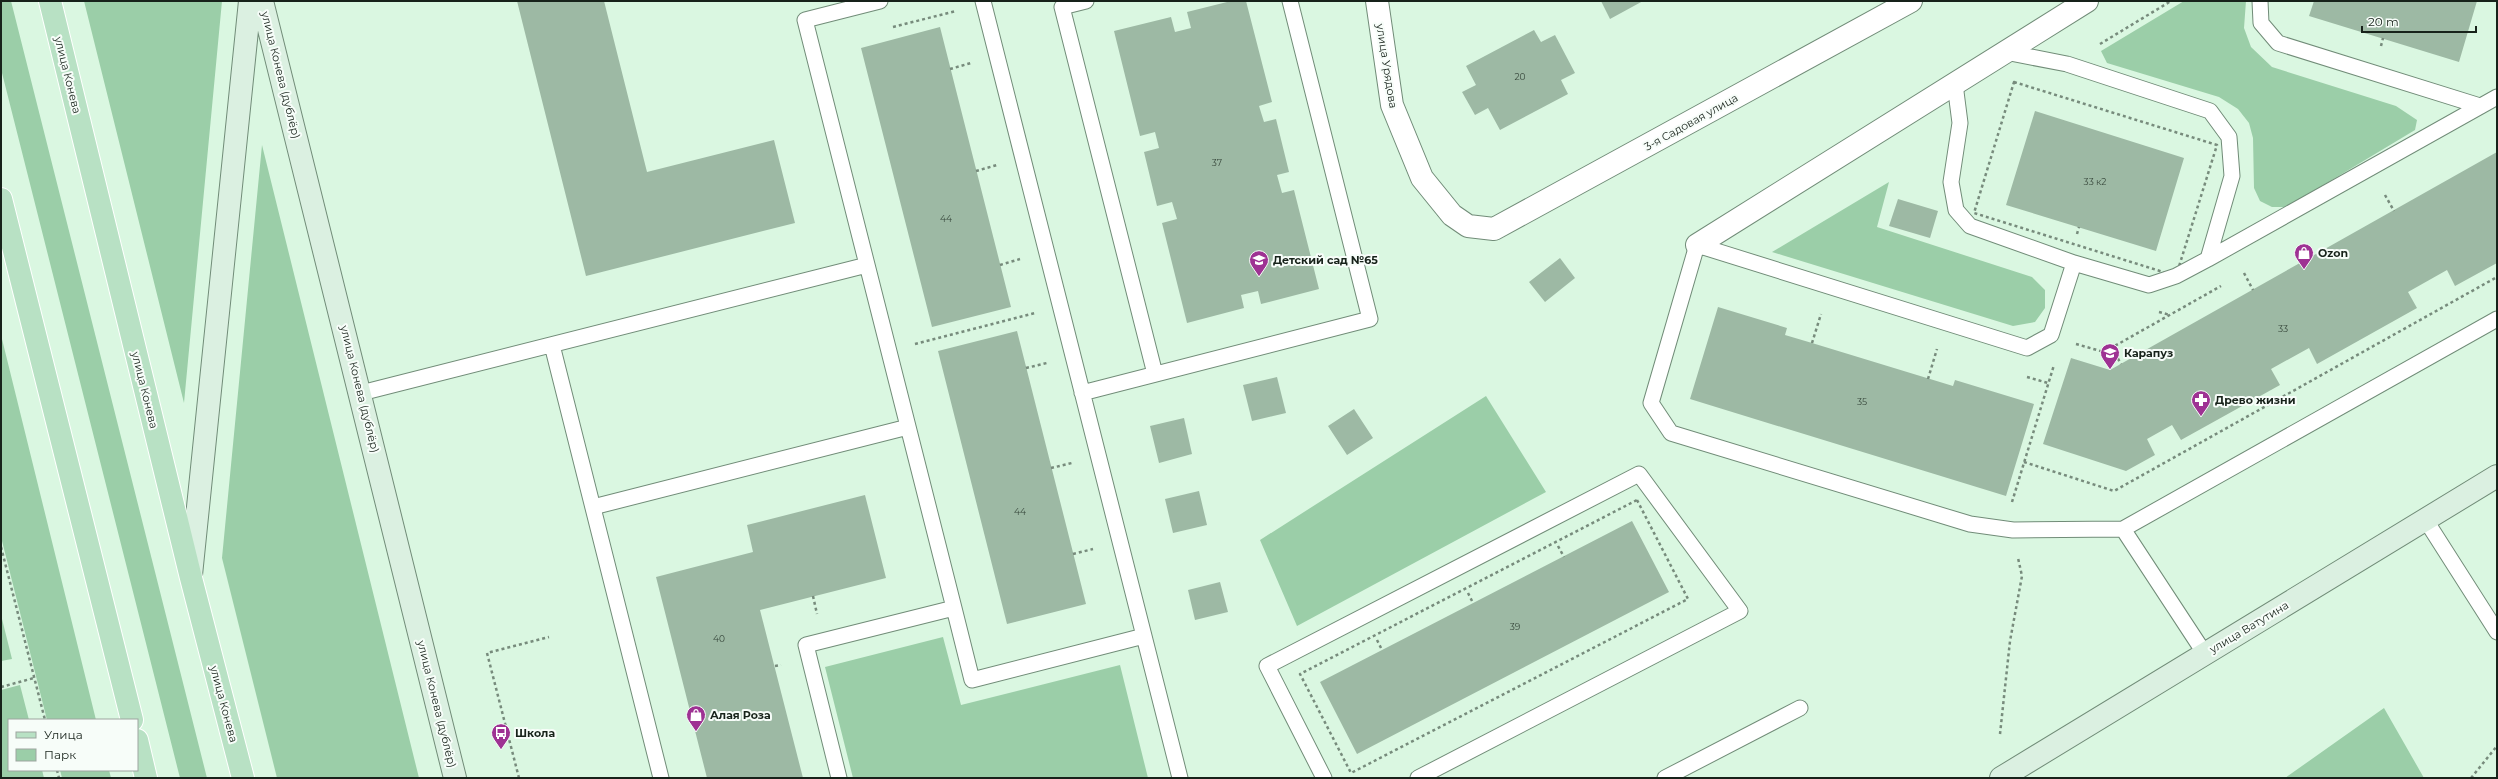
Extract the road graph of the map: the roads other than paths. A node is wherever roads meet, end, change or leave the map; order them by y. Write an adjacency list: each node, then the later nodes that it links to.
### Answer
1 (50, 1): 32 (main road, улица Конева)
2 (250, 1): 32 (main road)
3 (262, 1): 25 (main road, улица Конева (дублёр))
4 (880, 1): 21 (lane)
5 (1086, 1): 24 (lane)
6 (1290, 1): 24 (lane)
7 (1377, 1): 17 (street, улица Урядова)
8 (1911, 1): 17 (street, 3-я Садовая улица)
9 (2087, 1): 12 (street)
10 (2260, 1): 15 (lane)
11 (983, 3): 26 (lane)
12 (2005, 52): 13 (street); 19 (lane)
13 (1955, 84): 18 (street); 20 (lane)
14 (2497, 97): 15 (lane)
15 (2480, 106): 19 (lane)
16 (1, 199): 38 (main road)
17 (1468, 226)
18 (1696, 245): 20 (lane); 31 (lane)
19 (2208, 259): 20 (lane)
20 (2074, 263)
21 (867, 265): 23 (lane); 27 (lane)
22 (2497, 319): 31 (lane)
23 (552, 345): 25 (lane); 29 (lane)
24 (1155, 374): 26 (lane)
25 (360, 393): 42 (main road, улица Конева (дублёр))
26 (1082, 393): 35 (lane)
27 (908, 427): 29 (lane); 33 (lane)
28 (2497, 476): 30 (main road, улица Ватутина)
29 (593, 507): 43 (lane)
30 (2426, 520): 34 (lane); 36 (main road, улица Ватутина)
31 (2123, 529): 36 (lane)
32 (191, 578): 41 (main road, улица Конева)
33 (954, 608): 35 (lane); 44 (lane)
34 (2497, 632)
35 (1144, 636): 45 (lane)
36 (2205, 654): 49 (main road, улица Ватутина)
37 (1800, 708): 48 (lane)
38 (132, 719)
39 (138, 744): 40 (main road)
40 (146, 778)
41 (243, 778)
42 (455, 778)
43 (661, 778)
44 (839, 778)
45 (1180, 778)
46 (1324, 778): 47 (lane)
47 (1418, 778)
48 (1665, 778)
49 (2001, 778)

